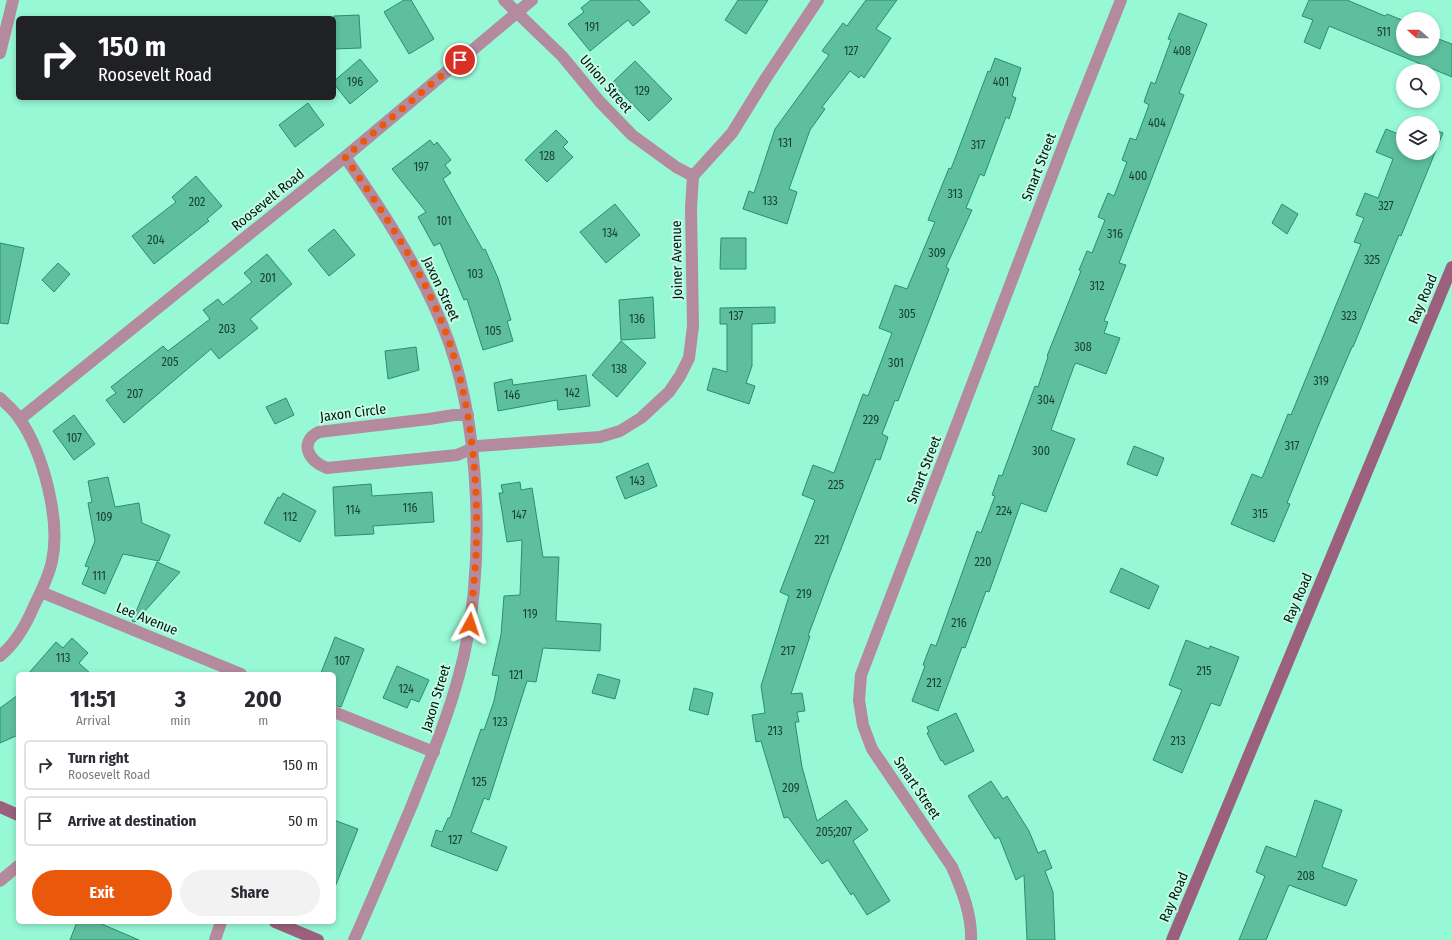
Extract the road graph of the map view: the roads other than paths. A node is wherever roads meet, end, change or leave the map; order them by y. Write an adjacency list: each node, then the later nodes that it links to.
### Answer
1 (13, 0): 7 (street)
2 (504, 0): 6 (street, Union Street)
3 (532, 0): 6 (street, Roosevelt Road)
4 (818, 0): 10 (street)
5 (1121, 0): 30 (street, Smart Street)
6 (517, 12): 9 (street, Roosevelt Road); 10 (street, Union Street)
7 (5, 16): 8 (street)
8 (0, 53)
9 (345, 157): 13 (street, Jaxon Street); 14 (street, Roosevelt Road)
10 (693, 176): 15 (street, Joiner Avenue)
11 (1452, 267): 31 (street, Ray Road)
12 (0, 398): 14 (street)
13 (468, 415): 15 (street, Jaxon Street); 15 (street, Jaxon Circle)
14 (20, 419): 16 (street)
15 (471, 448): 20 (street, Jaxon Street)
16 (41, 592): 17 (street); 18 (street, Lee Avenue)
17 (0, 656)
18 (222, 670)
19 (336, 713): 20 (street)
20 (434, 752): 29 (street, Jaxon Street)
21 (0, 807): 22 (street)
22 (16, 814)
23 (16, 868): 24 (street)
24 (0, 881)
25 (220, 924): 27 (street)
26 (280, 924): 28 (street)
27 (215, 940)
28 (318, 940)
29 (354, 940)
30 (971, 940)
31 (1172, 940)

